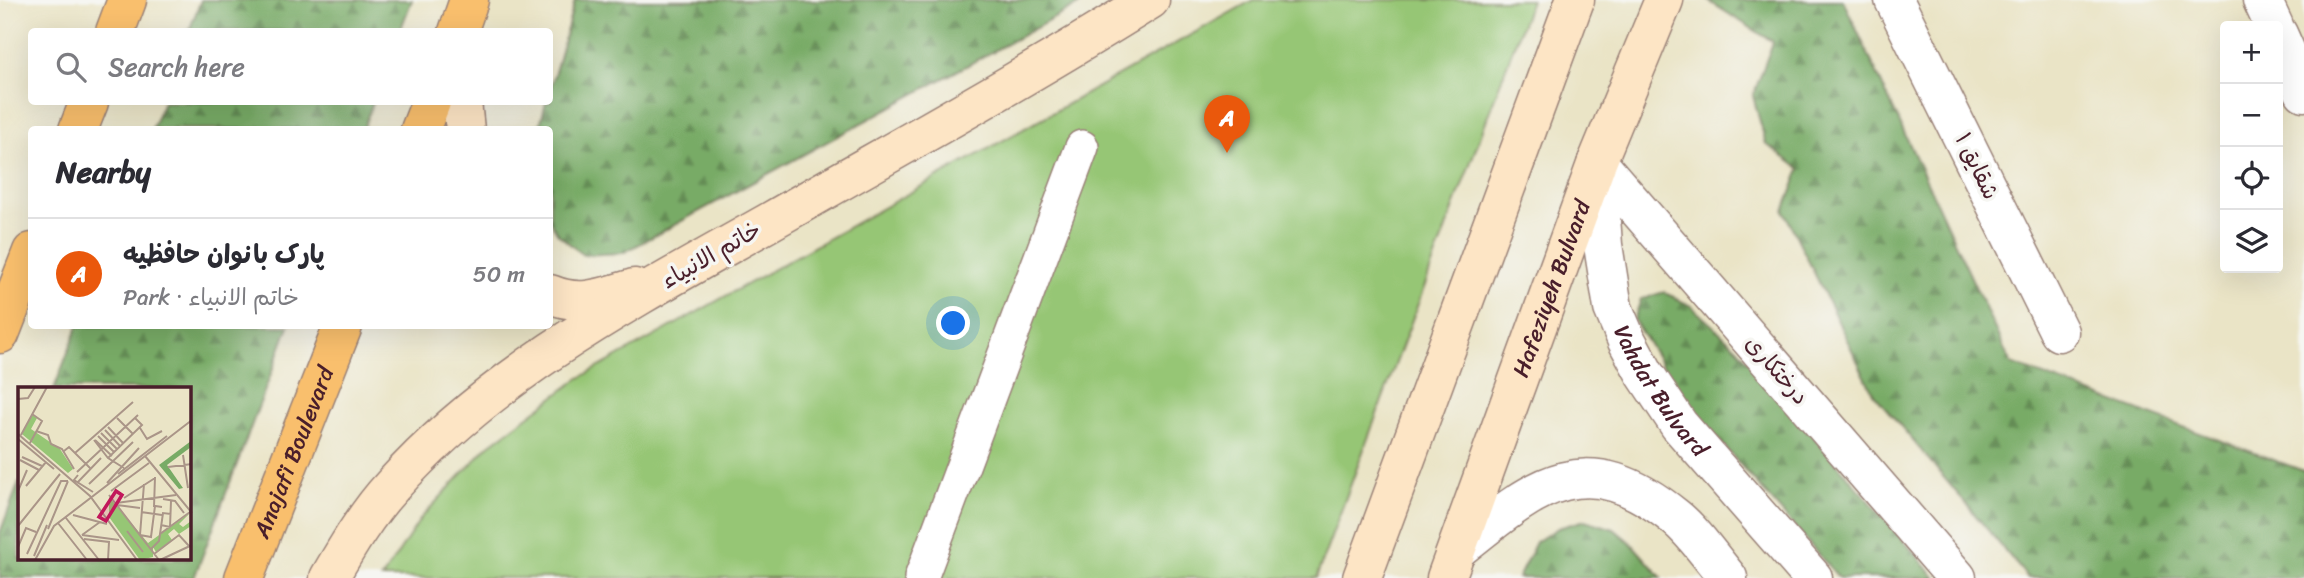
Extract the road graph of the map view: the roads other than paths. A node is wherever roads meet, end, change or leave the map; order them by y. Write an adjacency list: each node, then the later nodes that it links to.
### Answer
1 (127, 0): 9 (main road)
2 (469, 0): 10 (main road)
3 (1150, 0): 22 (main road, خاتم الانبیاء)
4 (1575, 0): 31 (main road)
5 (1664, 0): 20 (main road, Hafeziyeh Bulvard)
6 (1894, 0): 25 (street, شقایق ۱)
7 (2262, 0): 8 (street)
8 (2272, 21)
9 (117, 28)
10 (459, 28)
11 (2283, 45): 12 (street)
12 (2304, 92)
13 (88, 105): 16 (main road)
14 (430, 105): 17 (main road)
15 (462, 105): 18 (main road)
16 (80, 126)
17 (422, 126)
18 (465, 126)
19 (1082, 148): 30 (street)
20 (1597, 162): 27 (main road, Hafeziyeh Bulvard); 33 (street, Vahdat Bulvard); 34 (street, درختکاری)
21 (28, 262): 26 (main road)
22 (676, 275): 23 (main road); 29 (main road, خاتم الانبیاء)
23 (553, 294)
24 (342, 329): 28 (main road, Anajafi Boulevard)
25 (2059, 332)
26 (0, 334)
27 (1452, 564): 32 (street)
28 (244, 578)
29 (329, 578)
30 (921, 578)
31 (1362, 578)
32 (1728, 578)
33 (1814, 578)
34 (1958, 578)

